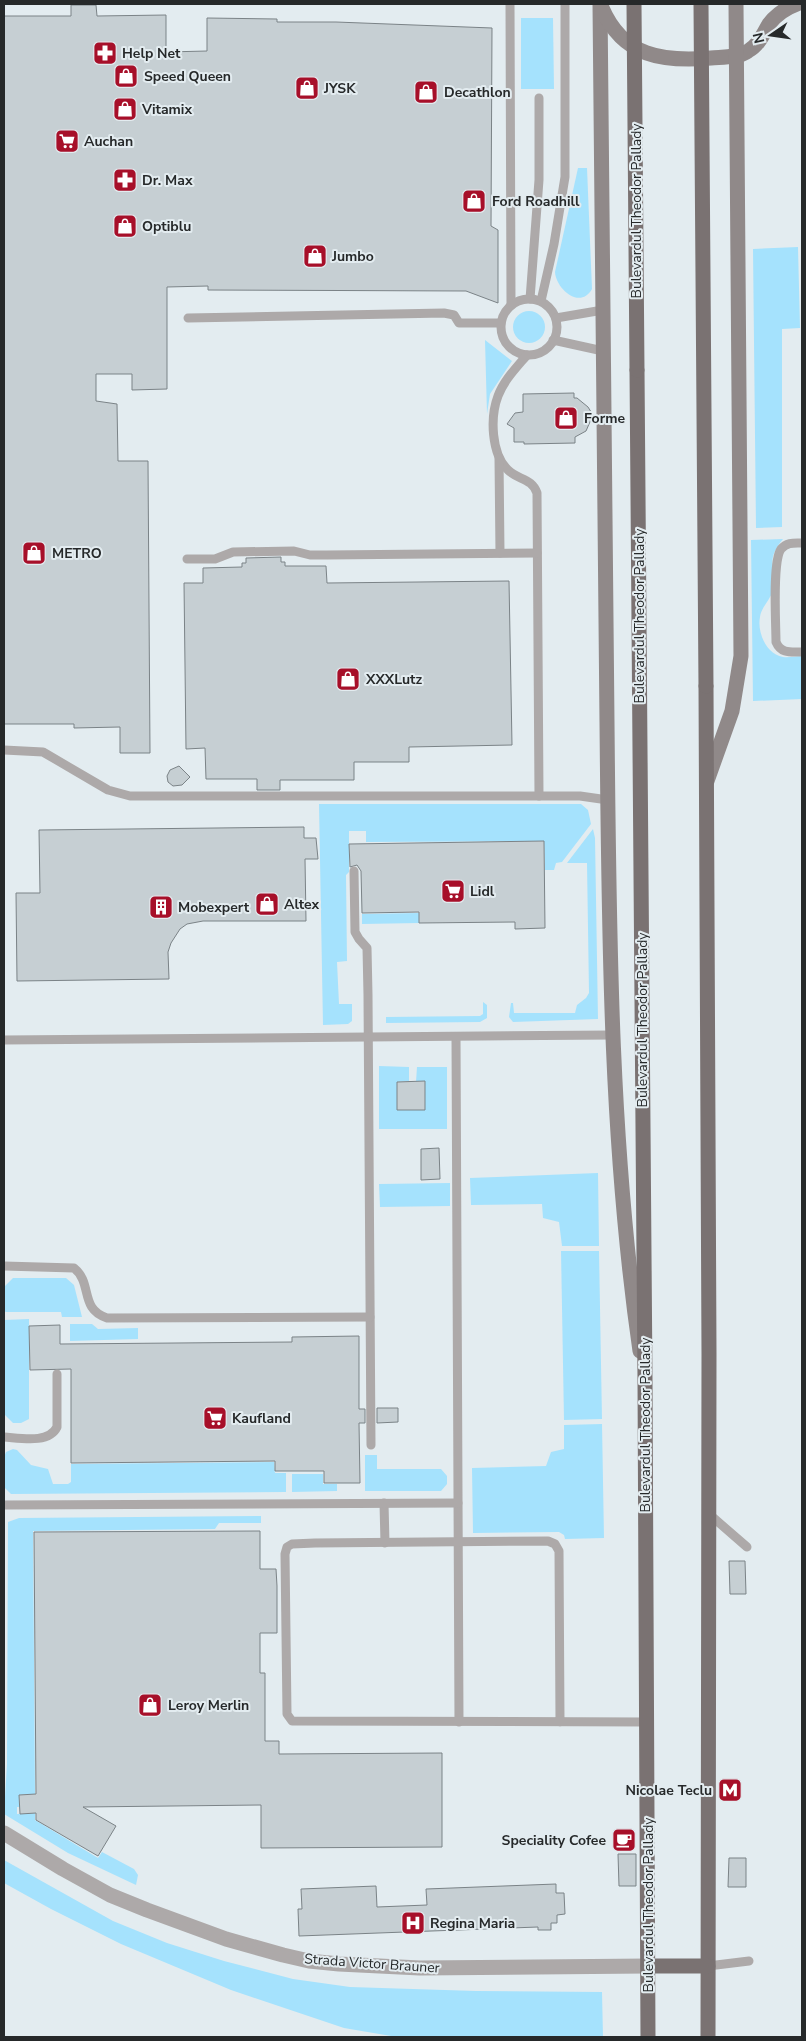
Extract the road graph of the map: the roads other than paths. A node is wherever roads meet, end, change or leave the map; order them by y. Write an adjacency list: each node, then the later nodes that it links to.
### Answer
1 (510, 4): 12 (lane)
2 (565, 4): 11 (lane)
3 (600, 4): 8 (street); 13 (street)
4 (634, 4): 38 (main road, Bulevardul Theodor Pallady, bridge)
5 (701, 4): 27 (main road, bridge)
6 (736, 4): 8 (street)
7 (797, 4): 8 (street)
8 (737, 55): 27 (street)
9 (539, 98): 10 (lane)
10 (530, 299): 11 (lane); 12 (lane)
11 (541, 302): 15 (lane)
12 (512, 305): 16 (lane)
13 (603, 310): 15 (lane); 18 (street)
14 (188, 318): 16 (lane)
15 (556, 318): 17 (lane)
16 (501, 322): 19 (lane)
17 (554, 340): 18 (lane); 19 (lane)
18 (603, 351): 29 (street)
19 (528, 355): 20 (lane)
20 (499, 458): 22 (lane); 23 (lane)
21 (802, 542): 25 (lane)
22 (500, 553): 23 (lane); 24 (lane)
23 (537, 553): 28 (lane)
24 (187, 559)
25 (802, 652)
26 (4, 750): 28 (lane)
27 (706, 785): 44 (main road)
28 (539, 796): 29 (lane)
29 (608, 800): 31 (street)
30 (354, 871): 33 (lane)
31 (613, 1035): 32 (lane); 38 (street)
32 (456, 1037): 33 (lane); 42 (lane)
33 (369, 1038): 34 (lane); 36 (lane)
34 (4, 1040)
35 (4, 1266): 36 (lane)
36 (370, 1317): 40 (lane)
37 (57, 1374): 39 (lane)
38 (645, 1379): 50 (main road, Bulevardul Theodor Pallady)
39 (4, 1437)
40 (371, 1444)
41 (384, 1503): 42 (lane); 43 (lane); 45 (lane)
42 (458, 1503): 46 (lane)
43 (4, 1505)
44 (708, 1514): 47 (lane); 54 (main road)
45 (385, 1542): 46 (lane); 48 (lane)
46 (459, 1542): 48 (lane); 49 (lane)
47 (747, 1547)
48 (459, 1722): 49 (lane)
49 (560, 1722): 50 (lane)
50 (647, 1722): 53 (main road, Bulevardul Theodor Pallady)
51 (4, 1833): 53 (street, Strada Victor Brauner)
52 (749, 1961): 54 (lane)
53 (648, 1966): 54 (main road); 55 (main road, Bulevardul Theodor Pallady)
54 (708, 1966): 56 (main road)
55 (648, 2037)
56 (708, 2037)

